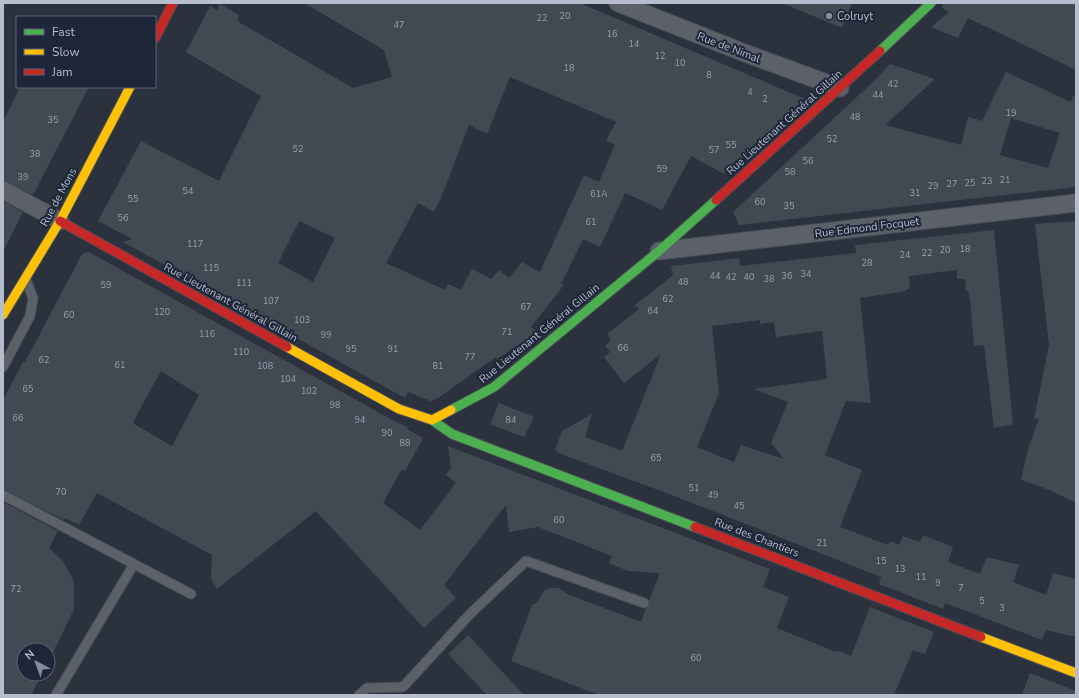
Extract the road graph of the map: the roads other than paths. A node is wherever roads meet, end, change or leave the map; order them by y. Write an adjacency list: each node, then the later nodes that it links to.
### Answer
1 (173, 3): 4 (street)
2 (618, 3): 6 (street, Rue de Nimal)
3 (931, 3): 6 (street, Rue Lieutenant Général Gillain)
4 (156, 36)
5 (129, 88): 9 (street, Rue de Mons)
6 (840, 88): 10 (street, Rue Lieutenant Général Gillain)
7 (3, 190): 9 (street)
8 (1076, 203): 10 (street, Rue Edmond Focquet)
9 (60, 221): 11 (street, Rue de Mons); 14 (street, Rue Lieutenant Général Gillain)
10 (659, 251): 14 (street, Rue Lieutenant Général Gillain)
11 (25, 278): 12 (street, Rue de Mons); 13 (lane)
12 (3, 315)
13 (3, 367)
14 (432, 420): 19 (street, Rue des Chantiers)
15 (3, 495): 16 (lane)
16 (134, 564): 17 (lane); 20 (lane)
17 (191, 594)
18 (644, 604): 21 (lane)
19 (1076, 673)
20 (56, 695)
21 (359, 695)

